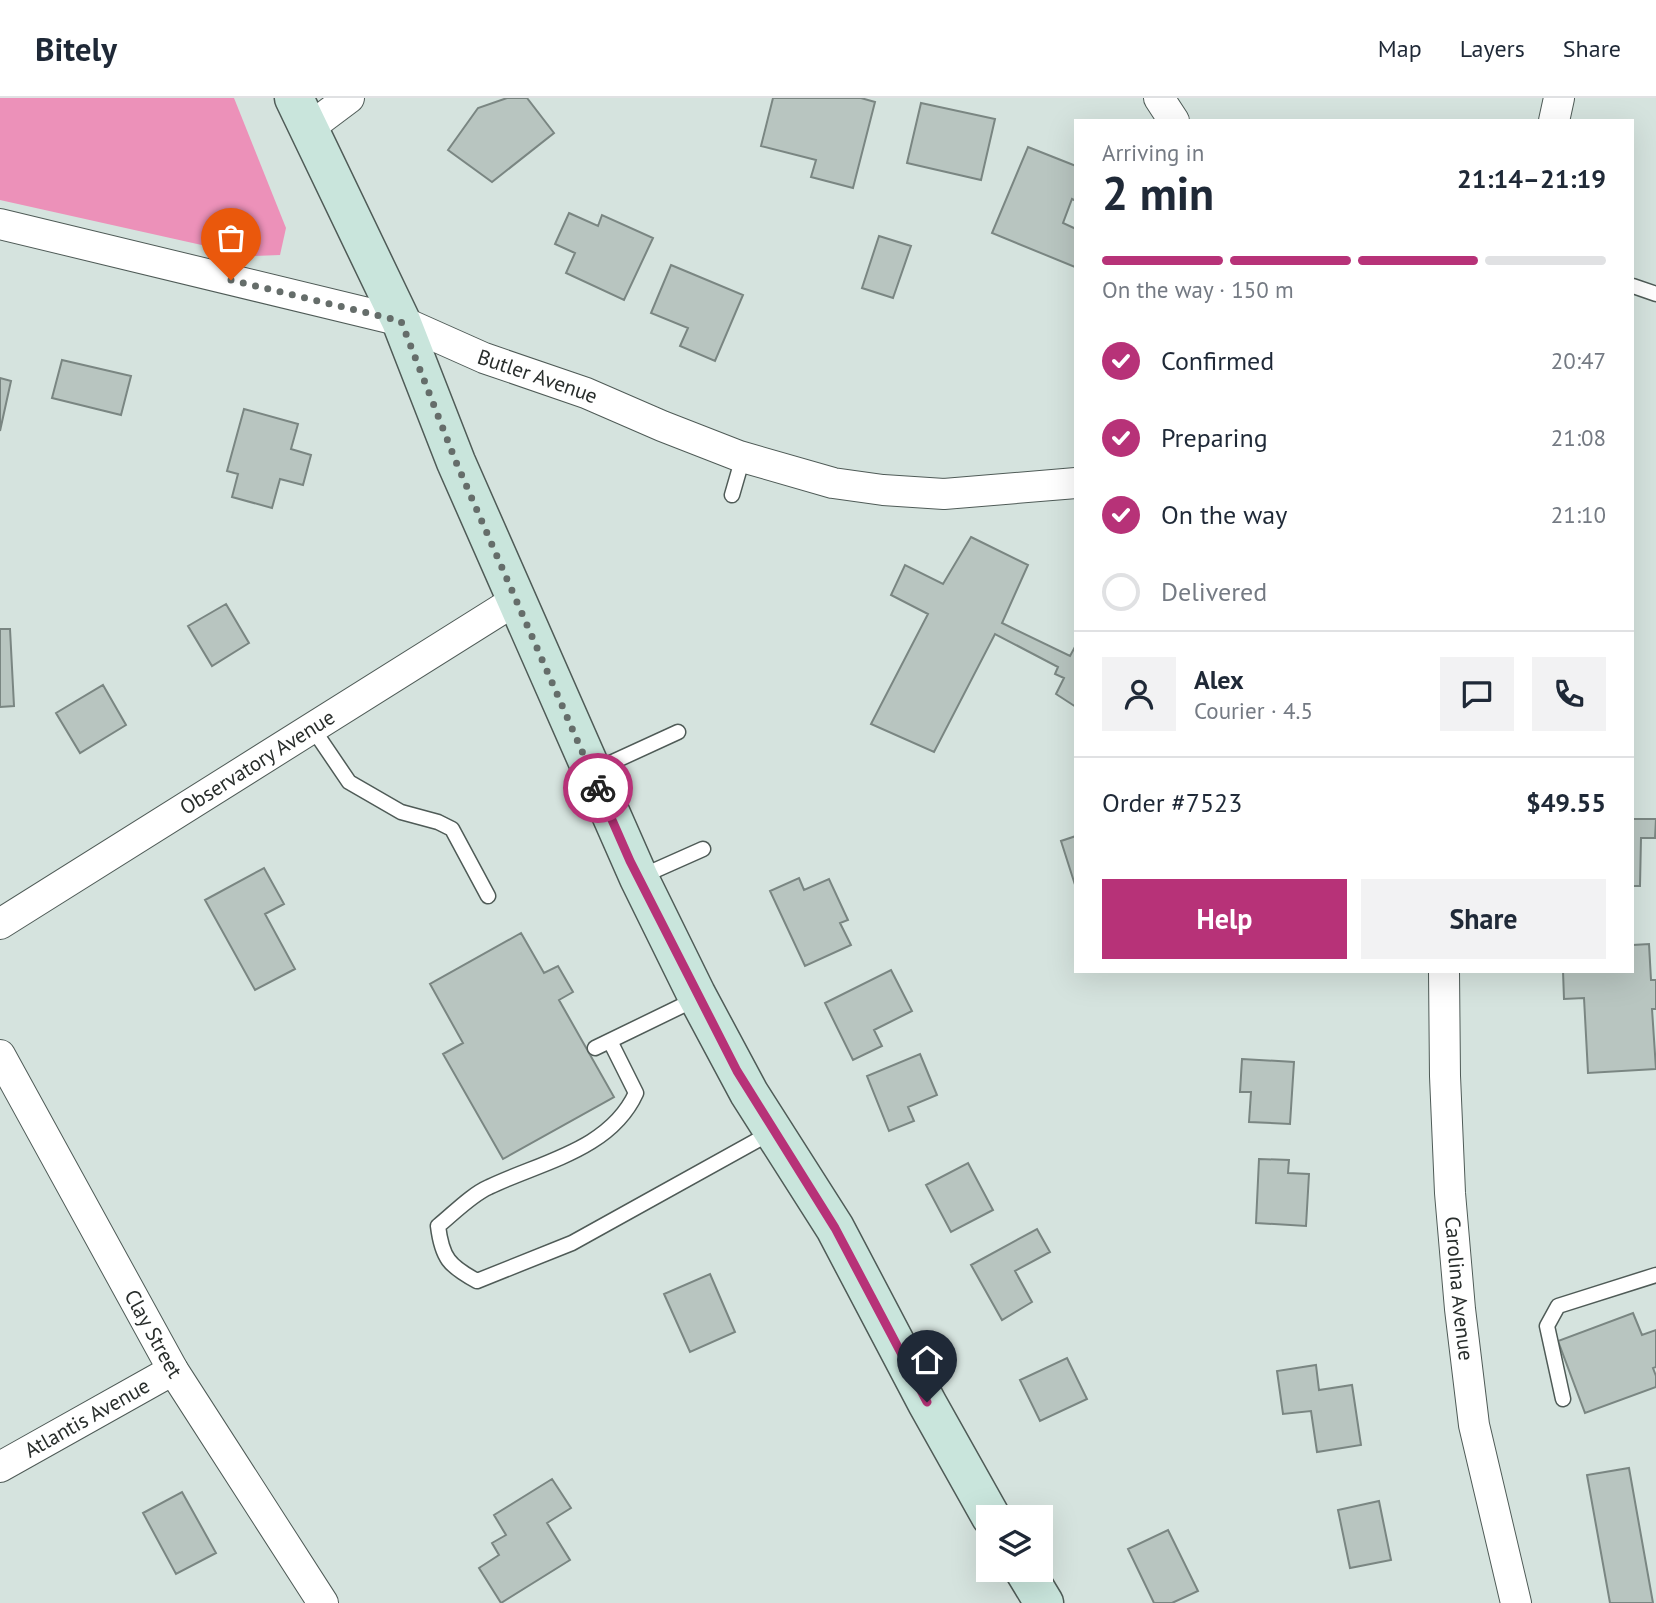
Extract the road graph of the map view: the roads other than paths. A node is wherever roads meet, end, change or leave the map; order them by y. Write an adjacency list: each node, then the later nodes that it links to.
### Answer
1 (349, 98): 4 (street)
2 (1159, 98): 5 (street)
3 (1559, 98): 6 (street)
4 (301, 113): 10 (main road)
5 (1173, 119)
6 (1555, 119)
7 (0, 224): 10 (street, Butler Avenue)
8 (1634, 286): 9 (lane)
9 (1656, 294)
10 (401, 321): 11 (street, Butler Avenue); 14 (main road)
11 (743, 457): 12 (street, Butler Avenue); 13 (lane)
12 (1074, 482)
13 (732, 495)
14 (516, 600): 15 (street, Observatory Avenue); 17 (main road)
15 (313, 729): 20 (lane); 21 (street, Observatory Avenue)
16 (678, 732): 17 (lane)
17 (591, 772): 19 (main road)
18 (703, 849): 19 (lane)
19 (639, 878): 23 (main road)
20 (488, 896)
21 (0, 924)
22 (1444, 973): 36 (street, Carolina Avenue)
23 (698, 998): 24 (lane); 27 (main road)
24 (610, 1041): 25 (lane); 27 (lane)
25 (595, 1048)
26 (0, 1055): 29 (street, Clay Street)
27 (774, 1132): 32 (main road)
28 (1656, 1275): 30 (lane)
29 (173, 1370): 31 (street, Atlantis Avenue); 34 (street, Clay Street)
30 (1563, 1399)
31 (0, 1467)
32 (984, 1505)
33 (1031, 1582): 35 (main road)
34 (323, 1603)
35 (1044, 1603)
36 (1516, 1603)

